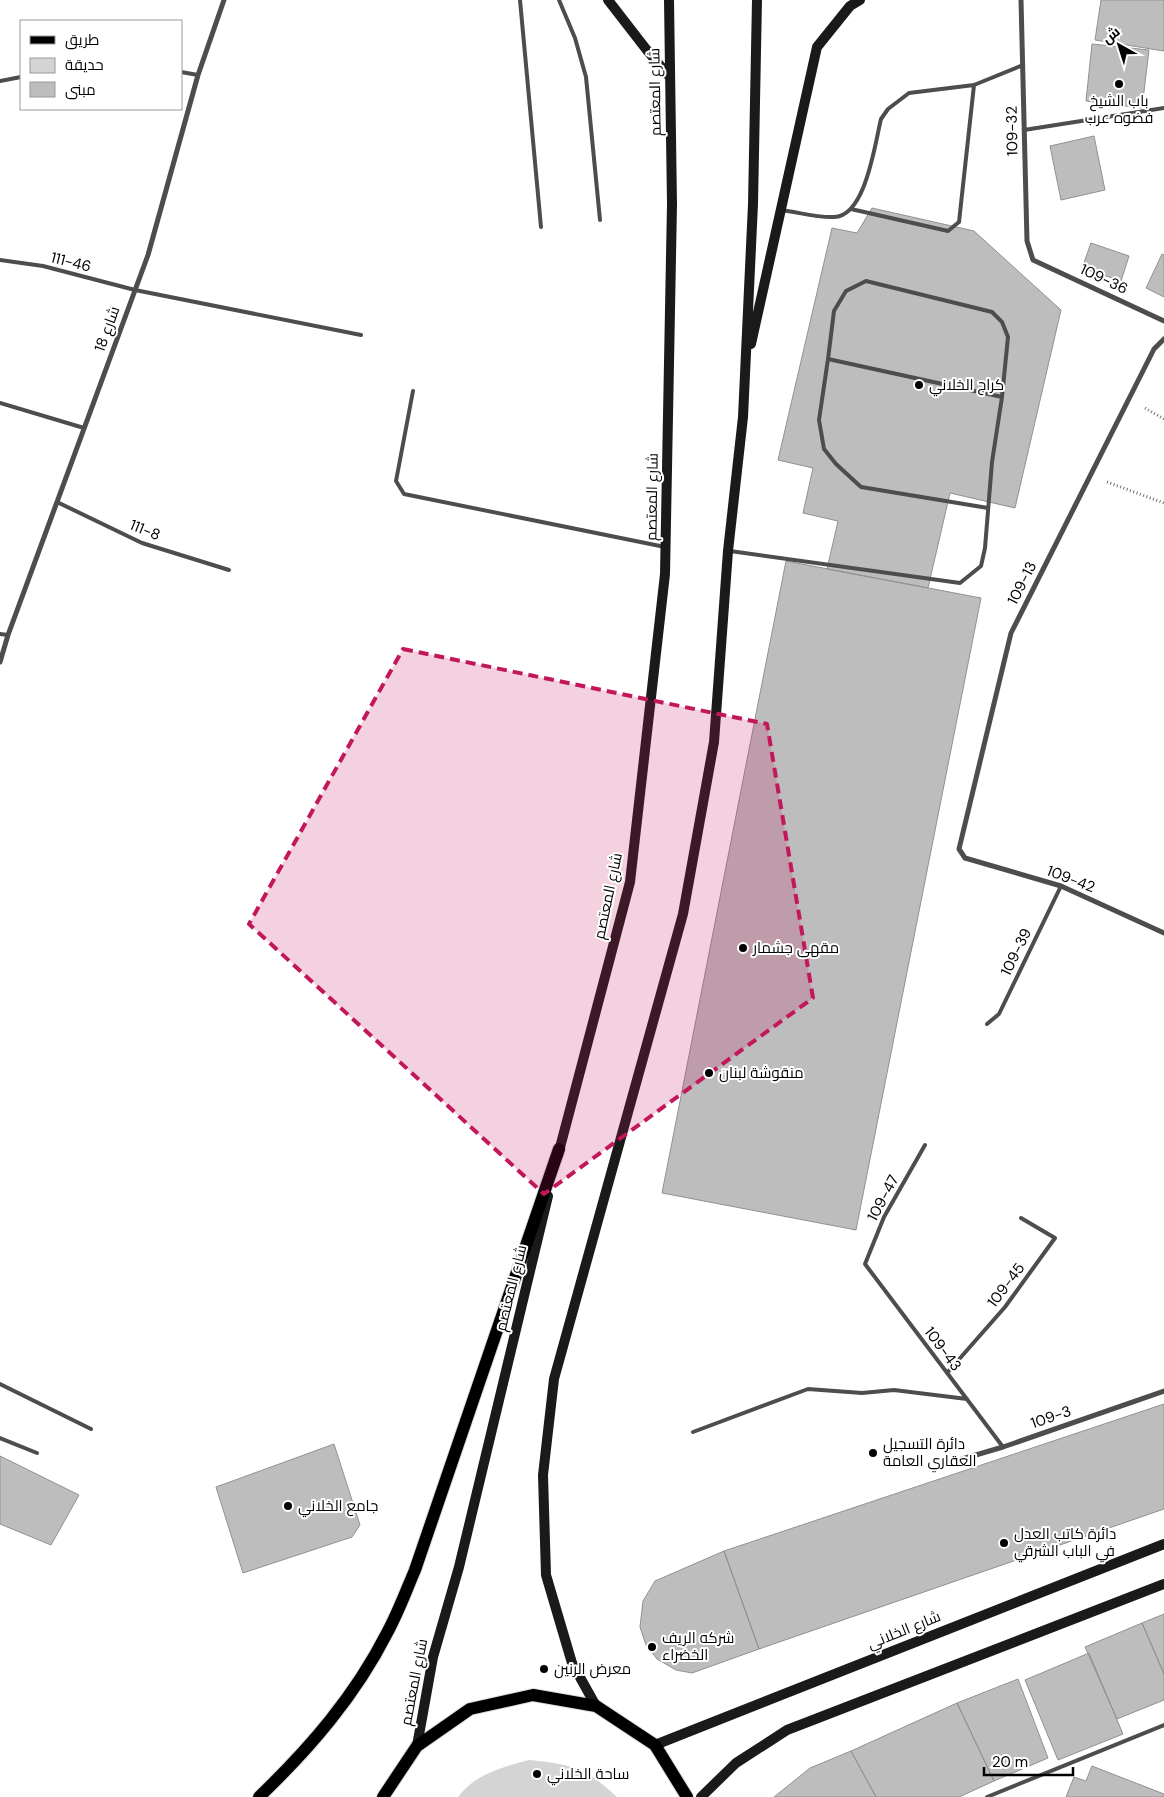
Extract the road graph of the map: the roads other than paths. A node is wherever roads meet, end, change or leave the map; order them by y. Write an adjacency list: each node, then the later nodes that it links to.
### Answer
1 (224, 0): 11 (street, شارع 18)
2 (520, 0): 21 (lane)
3 (559, 0): 20 (lane)
4 (608, 0): 12 (main road)
5 (669, 0): 12 (main road, شارع المعتصم)
6 (757, 0): 29 (main road)
7 (860, 0): 19 (main road)
8 (1021, 0): 9 (street, 109-32)
9 (1023, 65): 15 (lane); 17 (street, 109-32)
10 (182, 72): 11 (lane)
11 (198, 75): 24 (street, شارع 18)
12 (669, 76): 36 (main road, شارع المعتصم)
13 (20, 77): 14 (lane)
14 (0, 81)
15 (974, 85): 18 (lane); 18 (lane)
16 (1164, 108): 17 (lane)
17 (1024, 130): 23 (street, 109-32)
18 (851, 209): 19 (lane)
19 (781, 210): 29 (main road)
20 (600, 220)
21 (541, 227)
22 (0, 260): 24 (lane, 111-46)
23 (1033, 260): 25 (street, 109-36)
24 (135, 290): 26 (lane, 111-46); 33 (street, شارع 18)
25 (1164, 321)
26 (361, 335)
27 (1164, 338): 42 (street, 109-13)
28 (828, 358): 31 (lane); 31 (lane); 35 (lane)
29 (745, 371): 37 (main road)
30 (413, 391): 36 (lane)
31 (1002, 397): 35 (lane)
32 (0, 403): 33 (lane)
33 (84, 428): 34 (street, شارع 18)
34 (57, 502): 38 (lane, 111-8); 40 (street, شارع 18)
35 (988, 508): 37 (lane)
36 (666, 547): 47 (main road, شارع المعتصم)
37 (728, 550): 62 (main road)
38 (229, 570)
39 (0, 634): 40 (lane)
40 (8, 636): 41 (street, شارع 18)
41 (0, 662)
42 (965, 858): 43 (street, 109-42)
43 (1061, 886): 44 (street, 109-42); 45 (lane, 109-39)
44 (1164, 933)
45 (987, 1024)
46 (925, 1145): 49 (lane, 109-47)
47 (559, 1150): 65 (main road, شارع المعتصم); 66 (main road)
48 (1021, 1218): 50 (lane, 109-45)
49 (865, 1264): 50 (lane, 109-43)
50 (947, 1373): 53 (lane, 109-43)
51 (0, 1384): 54 (lane)
52 (1164, 1391): 57 (street, 109-3)
53 (967, 1399): 55 (lane); 57 (lane, 109-43)
54 (91, 1429)
55 (694, 1432)
56 (0, 1438): 58 (lane)
57 (1003, 1447): 59 (street, 109-3)
58 (37, 1453)
59 (945, 1464)
60 (1164, 1544): 64 (main road, شارع الخلاني)
61 (1164, 1584): 69 (main road)
62 (596, 1706): 64 (main road); 65 (main road)
63 (1164, 1726): 70 (lane)
64 (655, 1745): 68 (main road)
65 (417, 1746): 67 (main road)
66 (259, 1797)
67 (383, 1797)
68 (687, 1797)
69 (701, 1797)
70 (987, 1797)

